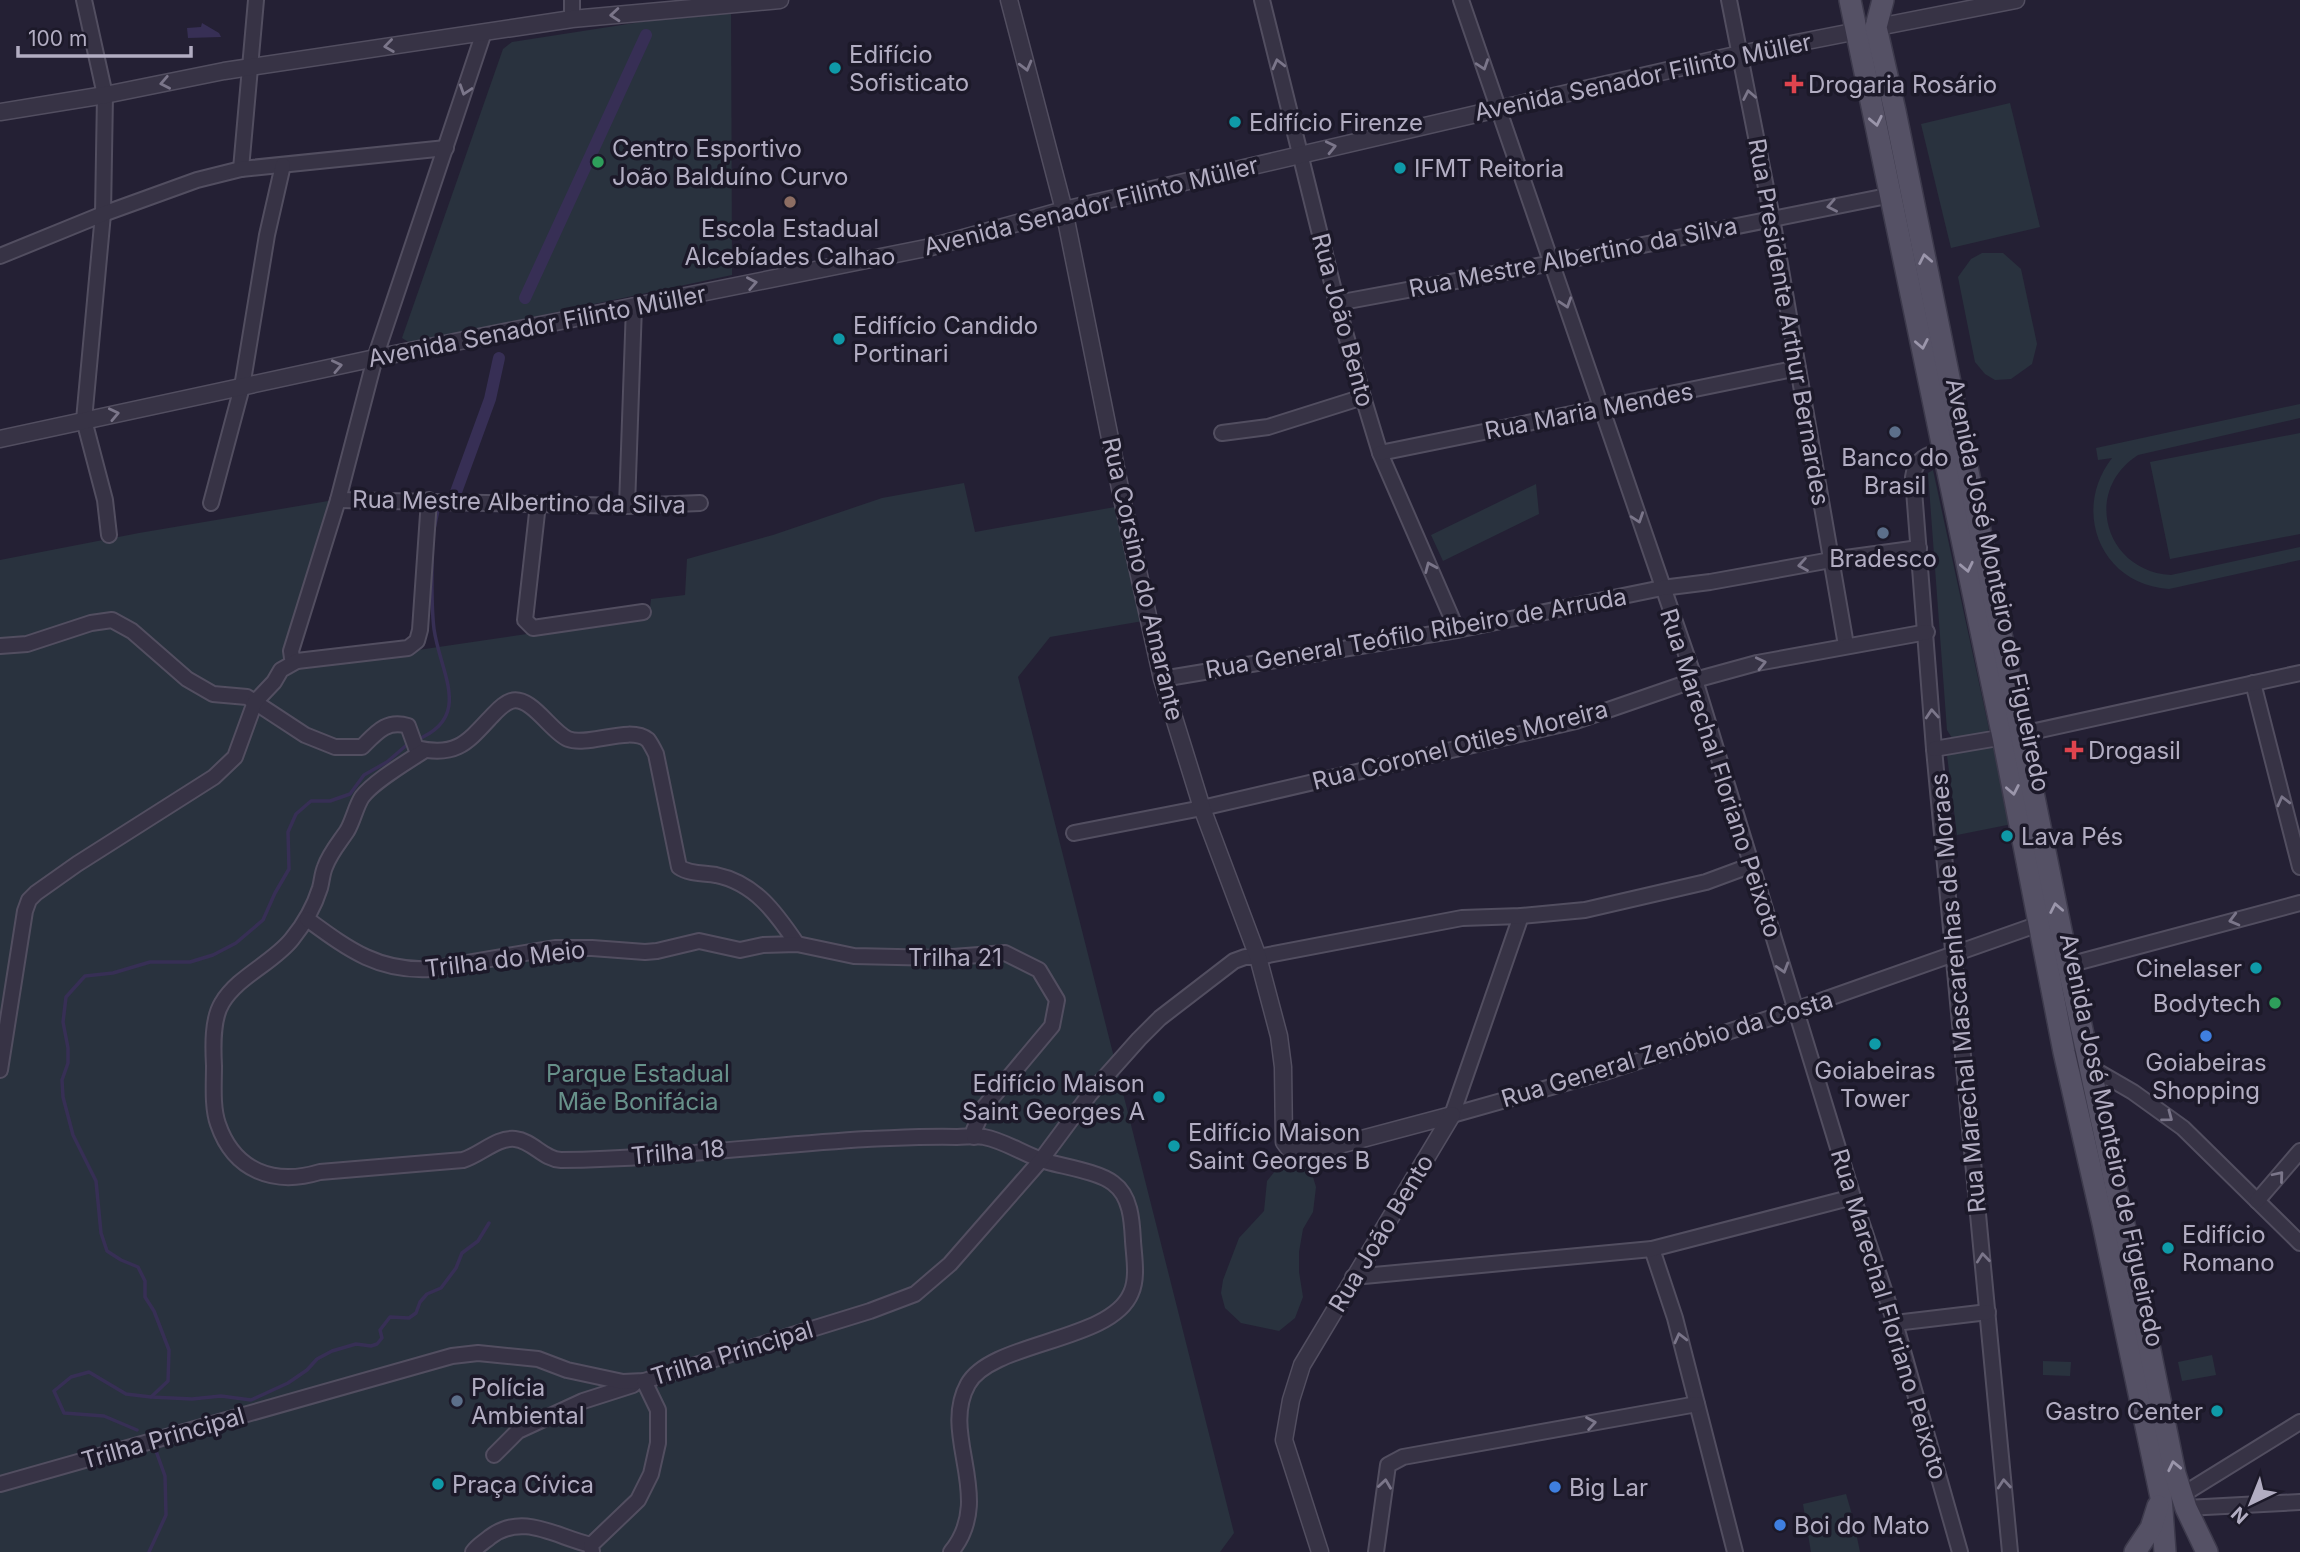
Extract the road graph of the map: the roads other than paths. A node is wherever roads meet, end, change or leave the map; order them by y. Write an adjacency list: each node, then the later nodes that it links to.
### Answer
1 (84, 0): 17 (street)
2 (256, 0): 16 (street)
3 (572, 0): 12 (street)
4 (780, 0): 12 (street, one-way to 12)
5 (1009, 0): 25 (street, Rua Corsino do Amarante, one-way to 25)
6 (1262, 0): 21 (street, Rua João Bento, one-way to 6)
7 (1461, 0): 18 (street, Rua Marechal Floriano Peixoto, one-way to 18)
8 (1729, 0): 15 (street, Rua Presidente Arthur Bernardes)
9 (1850, 0): 13 (main road, Avenida José Monteiro de Figueiredo)
10 (1883, 0): 13 (main road)
11 (2016, 0): 13 (street, Avenida Senador Filinto Müller)
12 (572, 19): 14 (street)
13 (1867, 29): 15 (street, Avenida Senador Filinto Müller); 24 (main road, Avenida José Monteiro de Figueiredo, one-way to 24); 63 (main road, Avenida José Monteiro de Figueiredo, one-way to 13)
14 (484, 32): 16 (street, one-way to 16); 20 (street, one-way to 20)
15 (1741, 54): 18 (street, Avenida Senador Filinto Müller); 27 (street, Rua Presidente Arthur Bernardes, one-way to 15)
16 (251, 66): 17 (street, one-way to 17); 23 (street)
17 (104, 95): 19 (street); 26 (street)
18 (1498, 108): 21 (street, Avenida Senador Filinto Müller, one-way to 18); 29 (street, Rua Marechal Floriano Peixoto)
19 (0, 112)
20 (446, 148): 22 (street); 32 (street)
21 (1301, 154): 25 (street, Avenida Senador Filinto Müller); 30 (street, Rua João Bento)
22 (283, 165): 23 (street); 34 (street)
23 (241, 169): 26 (street)
24 (1892, 195): 27 (street, Rua Mestre Albertino da Silva, one-way to 27); 40 (main road, Avenida José Monteiro de Figueiredo, one-way to 40)
25 (1064, 210): 31 (street, Avenida Senador Filinto Müller, one-way to 25); 59 (street, Rua Corsino do Amarante)
26 (103, 214): 28 (street); 37 (street)
27 (1772, 218): 29 (street, Rua Mestre Albertino da Silva); 33 (street, Rua Presidente Arthur Bernardes)
28 (0, 256)
29 (1553, 263): 30 (street, Rua Mestre Albertino da Silva); 36 (street, Rua Marechal Floriano Peixoto, one-way to 36)
30 (1337, 303): 35 (street, Rua João Bento)
31 (634, 306): 32 (street, Avenida Senador Filinto Müller); 47 (street)
32 (375, 358): 34 (street, Avenida Senador Filinto Müller, one-way to 32); 42 (street)
33 (1798, 368): 36 (street, Rua Maria Mendes); 50 (street, Rua Presidente Arthur Bernardes)
34 (242, 387): 37 (street, Avenida Senador Filinto Müller, one-way to 34); 44 (street)
35 (1363, 397): 38 (street); 41 (street, Rua João Bento)
36 (1601, 409): 41 (street, Rua Maria Mendes); 51 (street, Rua Marechal Floriano Peixoto, one-way to 51)
37 (84, 420): 39 (street, Avenida Senador Filinto Müller); 48 (street)
38 (1222, 433)
39 (0, 439)
40 (1943, 451): 49 (street, Rua Marechal Mascarenhas de Moraes); 63 (main road, Avenida José Monteiro de Figueiredo, one-way to 63)
41 (1380, 453): 53 (street, Rua João Bento, one-way to 41)
42 (338, 500): 43 (street, Rua Mestre Albertino da Silva); 57 (street)
43 (429, 500): 46 (street, Rua Mestre Albertino da Silva); 57 (street)
44 (211, 503)
45 (699, 503): 47 (street, Rua Mestre Albertino da Silva)
46 (538, 504): 47 (street, Rua Mestre Albertino da Silva); 52 (street)
47 (627, 506)
48 (109, 535)
49 (1919, 548): 50 (street, Rua General Teófilo Ribeiro de Arruda); 54 (street, Rua Marechal Mascarenhas de Moraes)
50 (1831, 560): 51 (street, Rua General Teófilo Ribeiro de Arruda, one-way to 51); 55 (street, Rua Presidente Arthur Bernardes)
51 (1662, 588): 53 (street, Rua General Teófilo Ribeiro de Arruda); 60 (street, Rua Marechal Floriano Peixoto)
52 (643, 612)
53 (1457, 629): 59 (street, Rua General Teófilo Ribeiro de Arruda)
54 (1927, 632): 55 (street, Rua Coronel Otiles Moreira); 64 (street, Rua Marechal Mascarenhas de Moraes, one-way to 54)
55 (1846, 645): 60 (street, Rua Coronel Otiles Moreira, one-way to 55)
56 (0, 646): 62 (street)
57 (297, 661): 62 (street)
58 (2300, 673): 61 (street)
59 (1161, 679): 66 (street, Rua Corsino do Amarante)
60 (1695, 680): 66 (street, Rua Coronel Otiles Moreira); 68 (street, Rua Marechal Floriano Peixoto)
61 (2253, 683): 63 (street); 69 (street, one-way to 61)
62 (255, 702): 65 (street); 79 (street)
63 (2012, 736): 64 (street); 73 (main road, Avenida José Monteiro de Figueiredo, one-way to 73); 77 (main road, one-way to 63)
64 (1934, 749): 75 (street, Rua Marechal Mascarenhas de Moraes)
65 (421, 750): 72 (street, Trilha 18); 74 (street)
66 (1202, 808): 67 (street, Rua Coronel Otiles Moreira); 76 (street, Rua Corsino do Amarante)
67 (1074, 833)
68 (1752, 865): 71 (street, Trilha Principal); 78 (street, Rua Marechal Floriano Peixoto, one-way to 78)
69 (2300, 867)
70 (2300, 903): 77 (street, one-way to 77)
71 (1521, 916): 76 (street, Trilha Principal); 83 (street, Rua João Bento)
72 (307, 919): 74 (street, Trilha do Meio); 84 (street, Trilha 18)
73 (2039, 924): 75 (street, Rua General Zenóbio da Costa); 80 (main road, Avenida José Monteiro de Figueiredo)
74 (797, 944): 84 (street, Trilha 21)
75 (1953, 953): 78 (street, Rua General Zenóbio da Costa); 93 (street, Rua Marechal Mascarenhas de Moraes, one-way to 75)
76 (1258, 957): 85 (street, Rua Corsino do Amarante); 87 (street, Trilha Principal)
77 (2068, 965): 81 (main road)
78 (1795, 1010): 83 (street, Rua General Zenóbio da Costa); 88 (street, Rua Marechal Floriano Peixoto)
79 (3, 1025): 82 (street)
80 (2064, 1052): 81 (street); 100 (main road, Avenida José Monteiro de Figueiredo)
81 (2090, 1066): 89 (street, one-way to 89); 100 (main road, one-way to 81)
82 (0, 1070)
83 (1452, 1115): 85 (street, Rua General Zenóbio da Costa); 92 (street, Rua João Bento)
84 (974, 1137): 87 (street, Trilha 18)
85 (1290, 1150)
86 (2300, 1151): 89 (street, one-way to 86)
87 (1041, 1160): 95 (street, Trilha Principal); 104 (street, Trilha 18)
88 (1853, 1196): 91 (street); 94 (street, Rua Marechal Floriano Peixoto)
89 (2257, 1201): 90 (street)
90 (2300, 1243)
91 (1653, 1249): 92 (street); 96 (street, one-way to 91)
92 (1353, 1277): 105 (street, Rua João Bento)
93 (1988, 1312): 94 (street); 109 (street, Rua Marechal Mascarenhas de Moraes, one-way to 93)
94 (1895, 1323): 108 (street, Rua Marechal Floriano Peixoto)
95 (644, 1381): 98 (street); 99 (street, Trilha Principal); 102 (street)
96 (1697, 1404): 106 (street, one-way to 96); 107 (street)
97 (2300, 1422): 100 (street)
98 (494, 1455)
99 (0, 1484)
100 (2176, 1500): 101 (street); 110 (main road); 111 (main road, Avenida José Monteiro de Figueiredo); 112 (main road)
101 (2300, 1502)
102 (591, 1549): 103 (street)
103 (473, 1552)
104 (951, 1552)
105 (1320, 1552)
106 (1376, 1552)
107 (1735, 1552)
108 (1960, 1552)
109 (2010, 1552)
110 (2135, 1552)
111 (2165, 1552)
112 (2207, 1552)

